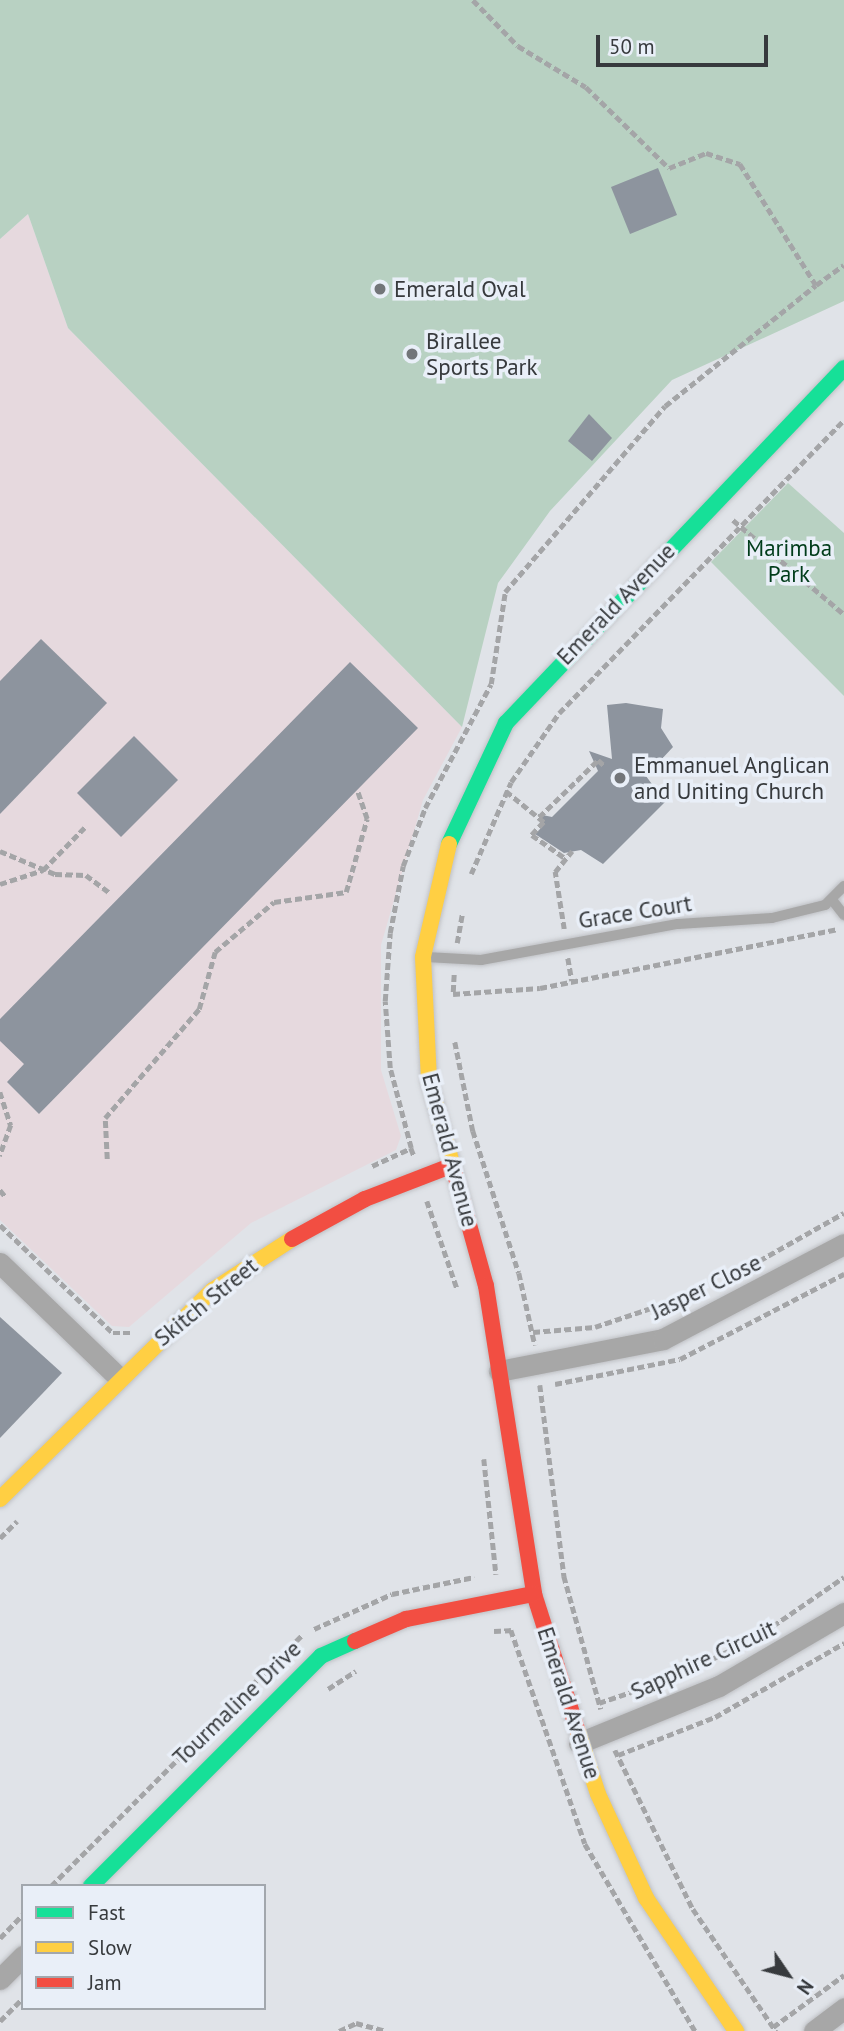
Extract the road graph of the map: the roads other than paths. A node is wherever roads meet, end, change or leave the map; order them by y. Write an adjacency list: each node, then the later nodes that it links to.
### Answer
1 (844, 368): 5 (street, Emerald Avenue)
2 (844, 886): 3 (lane)
3 (833, 901): 4 (lane); 5 (lane, Grace Court)
4 (844, 915)
5 (423, 957): 6 (street, Emerald Avenue)
6 (453, 1165): 9 (street, Emerald Avenue); 10 (street, Skitch Street)
7 (844, 1244): 9 (street, Jasper Close)
8 (0, 1263): 10 (street)
9 (499, 1371): 12 (street, Emerald Avenue)
10 (118, 1377): 11 (street, Skitch Street)
11 (0, 1499)
12 (534, 1594): 14 (street, Emerald Avenue); 15 (street, Tourmaline Drive)
13 (844, 1613): 14 (street, Sapphire Circuit)
14 (579, 1744): 19 (street, Emerald Avenue)
15 (93, 1884)
16 (21, 1958): 17 (street)
17 (0, 1979)
18 (844, 2008): 20 (street)
19 (736, 2031)
20 (814, 2031)

